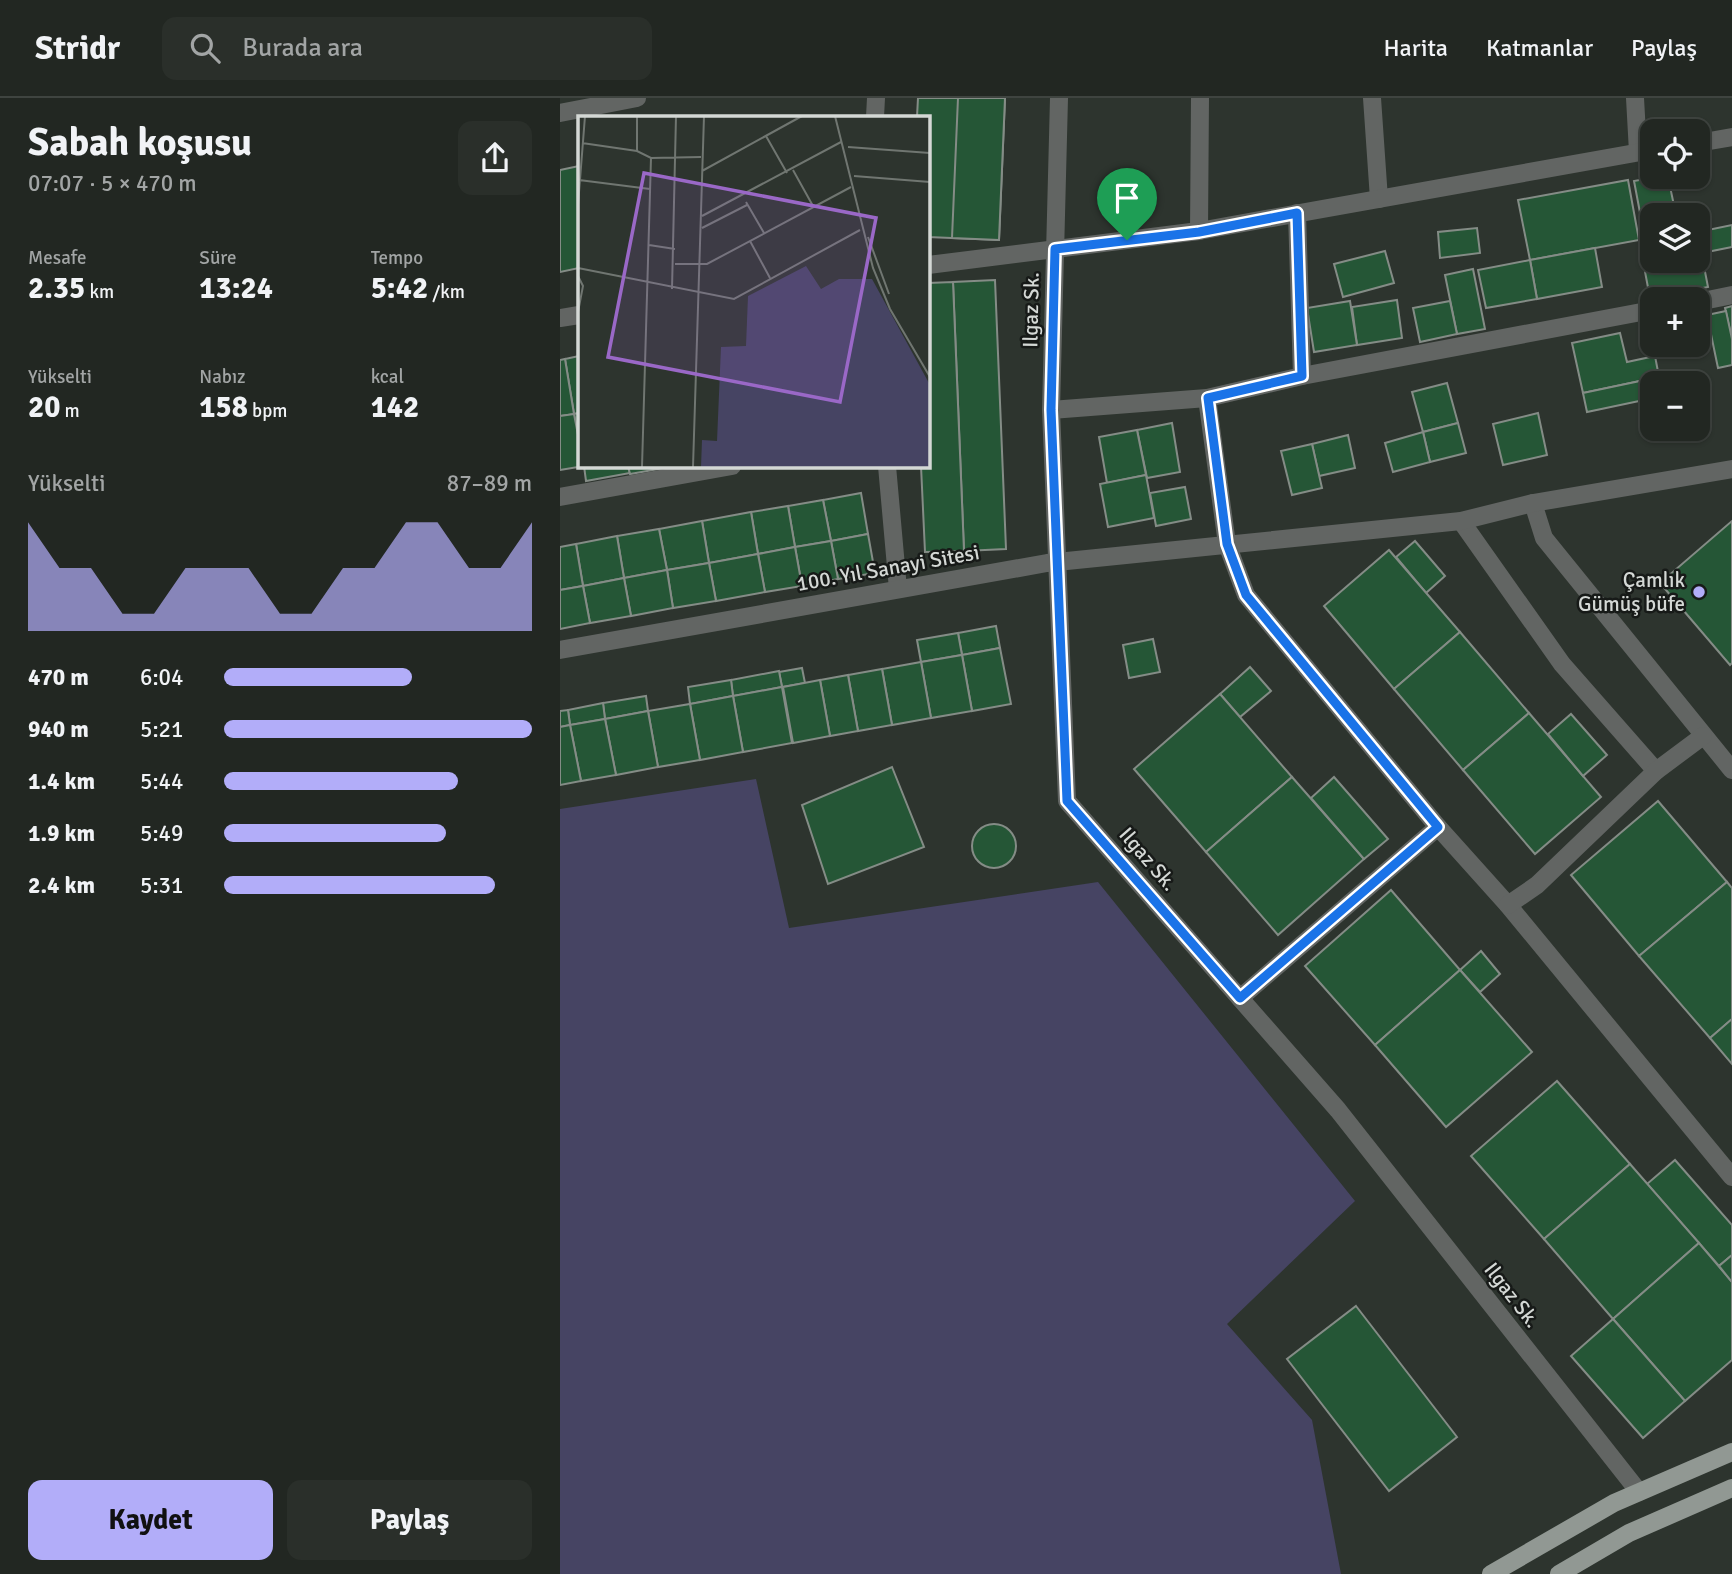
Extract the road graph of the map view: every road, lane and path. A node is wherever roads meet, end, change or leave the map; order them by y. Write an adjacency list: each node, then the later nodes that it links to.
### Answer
1 (637, 98): 7 (street)
2 (876, 98): 8 (street)
3 (1059, 98): 16 (street, Ilgaz Sk.)
4 (1200, 98): 15 (street)
5 (1372, 98): 13 (street)
6 (1635, 98): 9 (street)
7 (560, 113)
8 (875, 116)
9 (1640, 124)
10 (1732, 137): 11 (street)
11 (1710, 141)
12 (1640, 152): 13 (street)
13 (1379, 198): 14 (street)
14 (1297, 213): 15 (street); 23 (street)
15 (1199, 232): 16 (street)
16 (1055, 249): 17 (street); 25 (street, Ilgaz Sk.)
17 (929, 265)
18 (1732, 295): 19 (street)
19 (1710, 300)
20 (1640, 312): 23 (street)
21 (578, 315): 22 (street)
22 (560, 318)
23 (1302, 376): 24 (street)
24 (1208, 398): 25 (street); 32 (street)
25 (1051, 410): 33 (street, Ilgaz Sk.)
26 (726, 467): 29 (street)
27 (887, 467): 34 (street)
28 (1732, 469): 30 (street, 100. Yıl Sanayi Sitesi)
29 (560, 497)
30 (1533, 503): 31 (street, 100. Yıl Sanayi Sitesi); 36 (street)
31 (1461, 521): 32 (street, 100. Yıl Sanayi Sitesi); 38 (street)
32 (1227, 544): 33 (street, 100. Yıl Sanayi Sitesi); 39 (street)
33 (1057, 561): 34 (street, 100. Yıl Sanayi Sitesi); 41 (street, Ilgaz Sk.)
34 (898, 589): 35 (street, 100. Yıl Sanayi Sitesi)
35 (560, 650)
36 (1703, 736): 37 (street); 38 (street)
37 (1732, 770)
38 (1656, 771): 40 (street)
39 (1438, 827): 40 (street); 41 (street)
40 (1508, 905): 42 (street)
41 (1240, 998): 45 (street, Ilgaz Sk.)
42 (1731, 1174)
43 (1732, 1452): 45 (main road)
44 (1732, 1488): 47 (main road)
45 (1639, 1492): 46 (main road)
46 (1491, 1574)
47 (1559, 1574)

